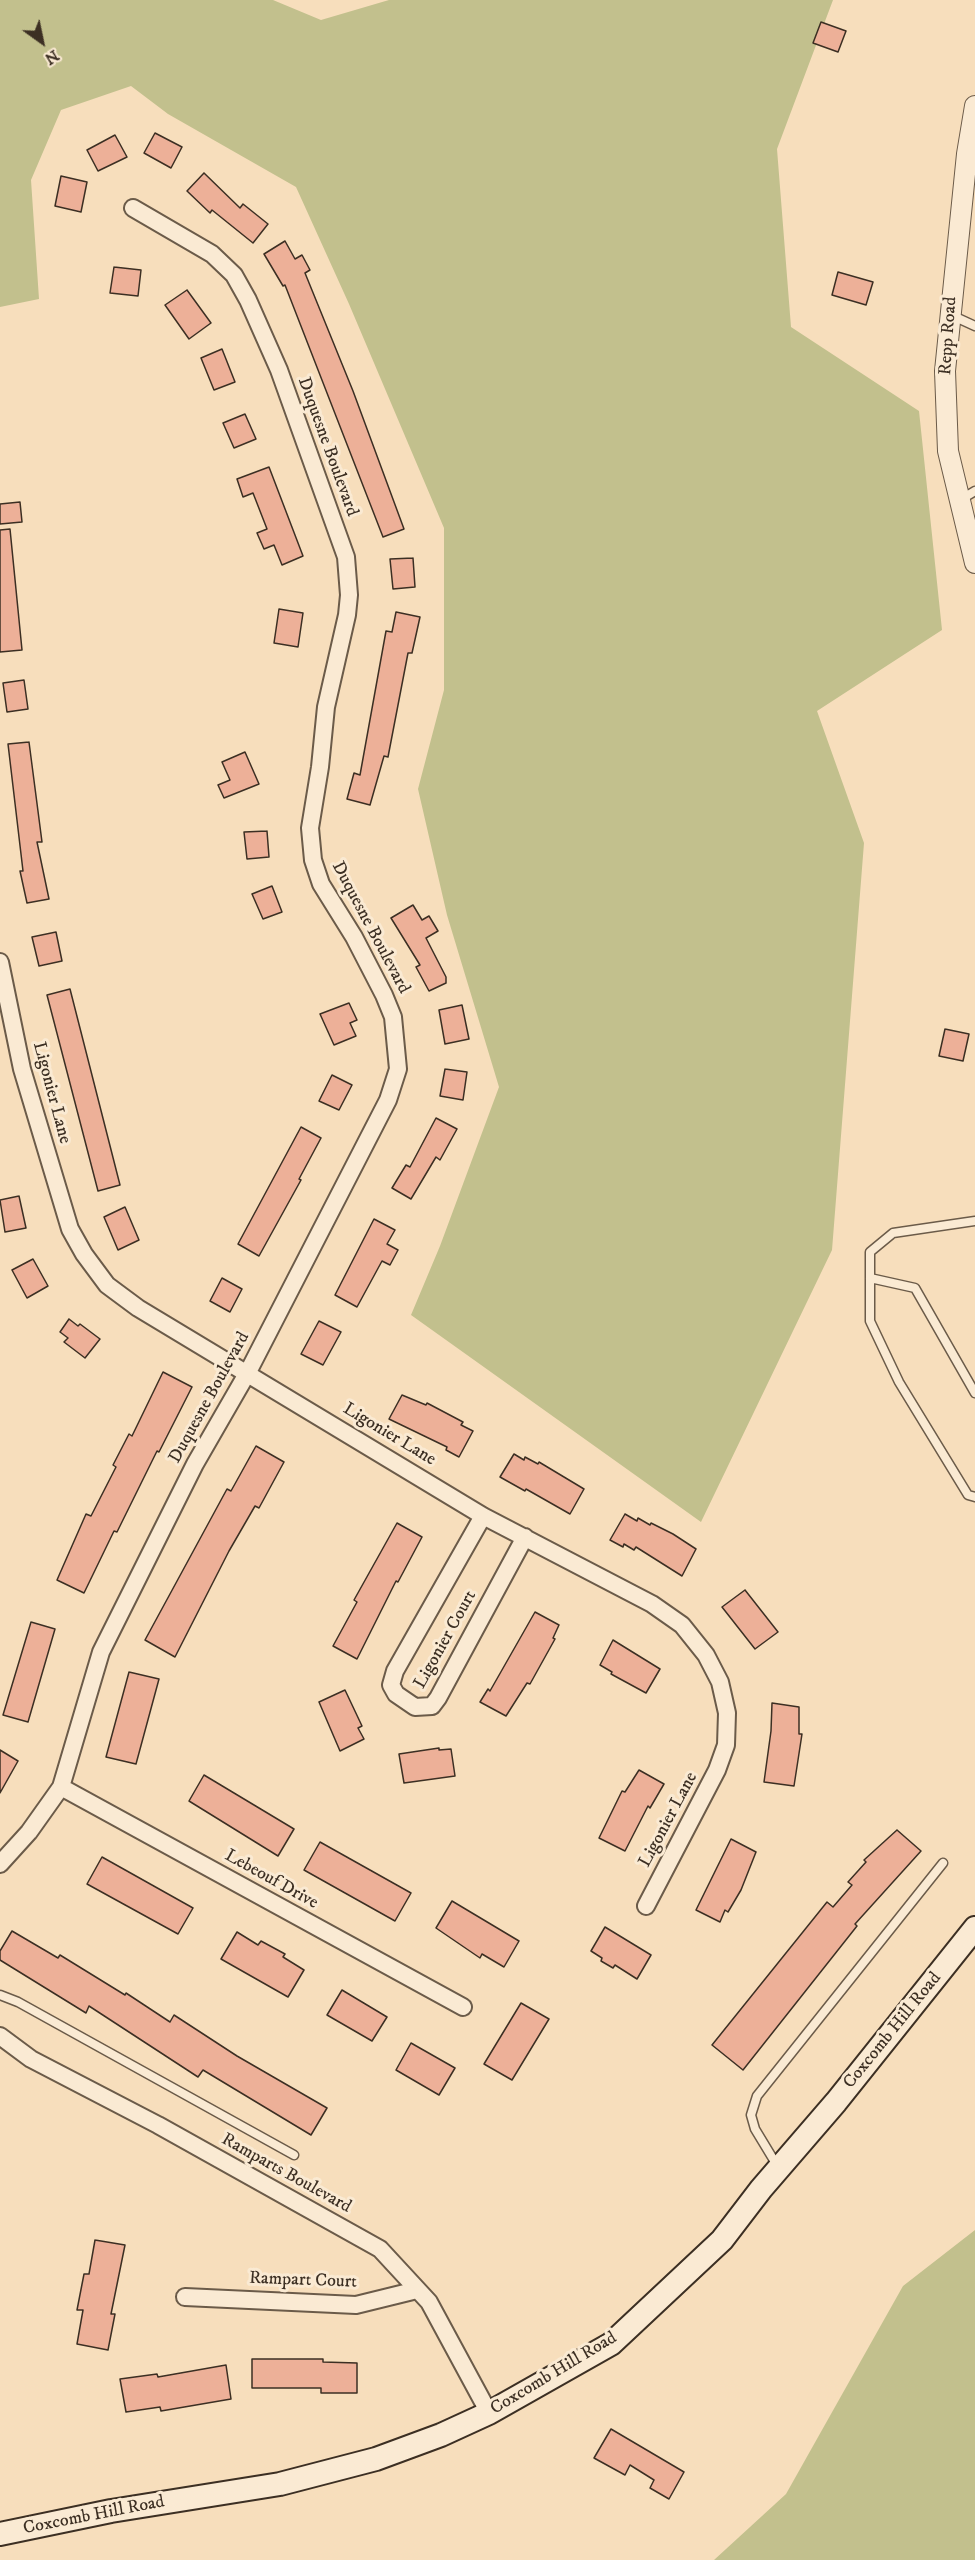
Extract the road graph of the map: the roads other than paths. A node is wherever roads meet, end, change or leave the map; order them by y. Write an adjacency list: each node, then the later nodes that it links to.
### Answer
1 (975, 106): 3 (street, Repp Road)
2 (133, 208): 10 (street, Duquesne Boulevard)
3 (950, 315): 4 (lane); 5 (street, Repp Road)
4 (975, 326)
5 (967, 496): 6 (street, Repp Road)
6 (975, 563)
7 (0, 962): 10 (street, Ligonier Lane)
8 (975, 1221): 9 (lane)
9 (870, 1278): 11 (lane); 12 (lane)
10 (248, 1372): 13 (street, Ligonier Lane); 15 (street, Duquesne Boulevard)
11 (975, 1393)
12 (975, 1497)
13 (483, 1516): 14 (street, Ligonier Lane); 14 (street, Ligonier Court)
14 (525, 1537): 18 (street, Ligonier Lane)
15 (61, 1787): 17 (street, Duquesne Boulevard); 21 (street, Lebeouf Drive)
16 (943, 1863): 24 (lane)
17 (0, 1864)
18 (646, 1906)
19 (975, 1928): 24 (main road, Coxcomb Hill Road)
20 (0, 1995): 23 (lane)
21 (463, 2007)
22 (0, 2036): 25 (street, Ramparts Boulevard)
23 (294, 2155)
24 (779, 2170): 27 (main road, Coxcomb Hill Road)
25 (417, 2290): 26 (street, Rampart Court); 27 (street, Ramparts Boulevard)
26 (185, 2296)
27 (489, 2413): 28 (main road, Coxcomb Hill Road)
28 (0, 2534)

